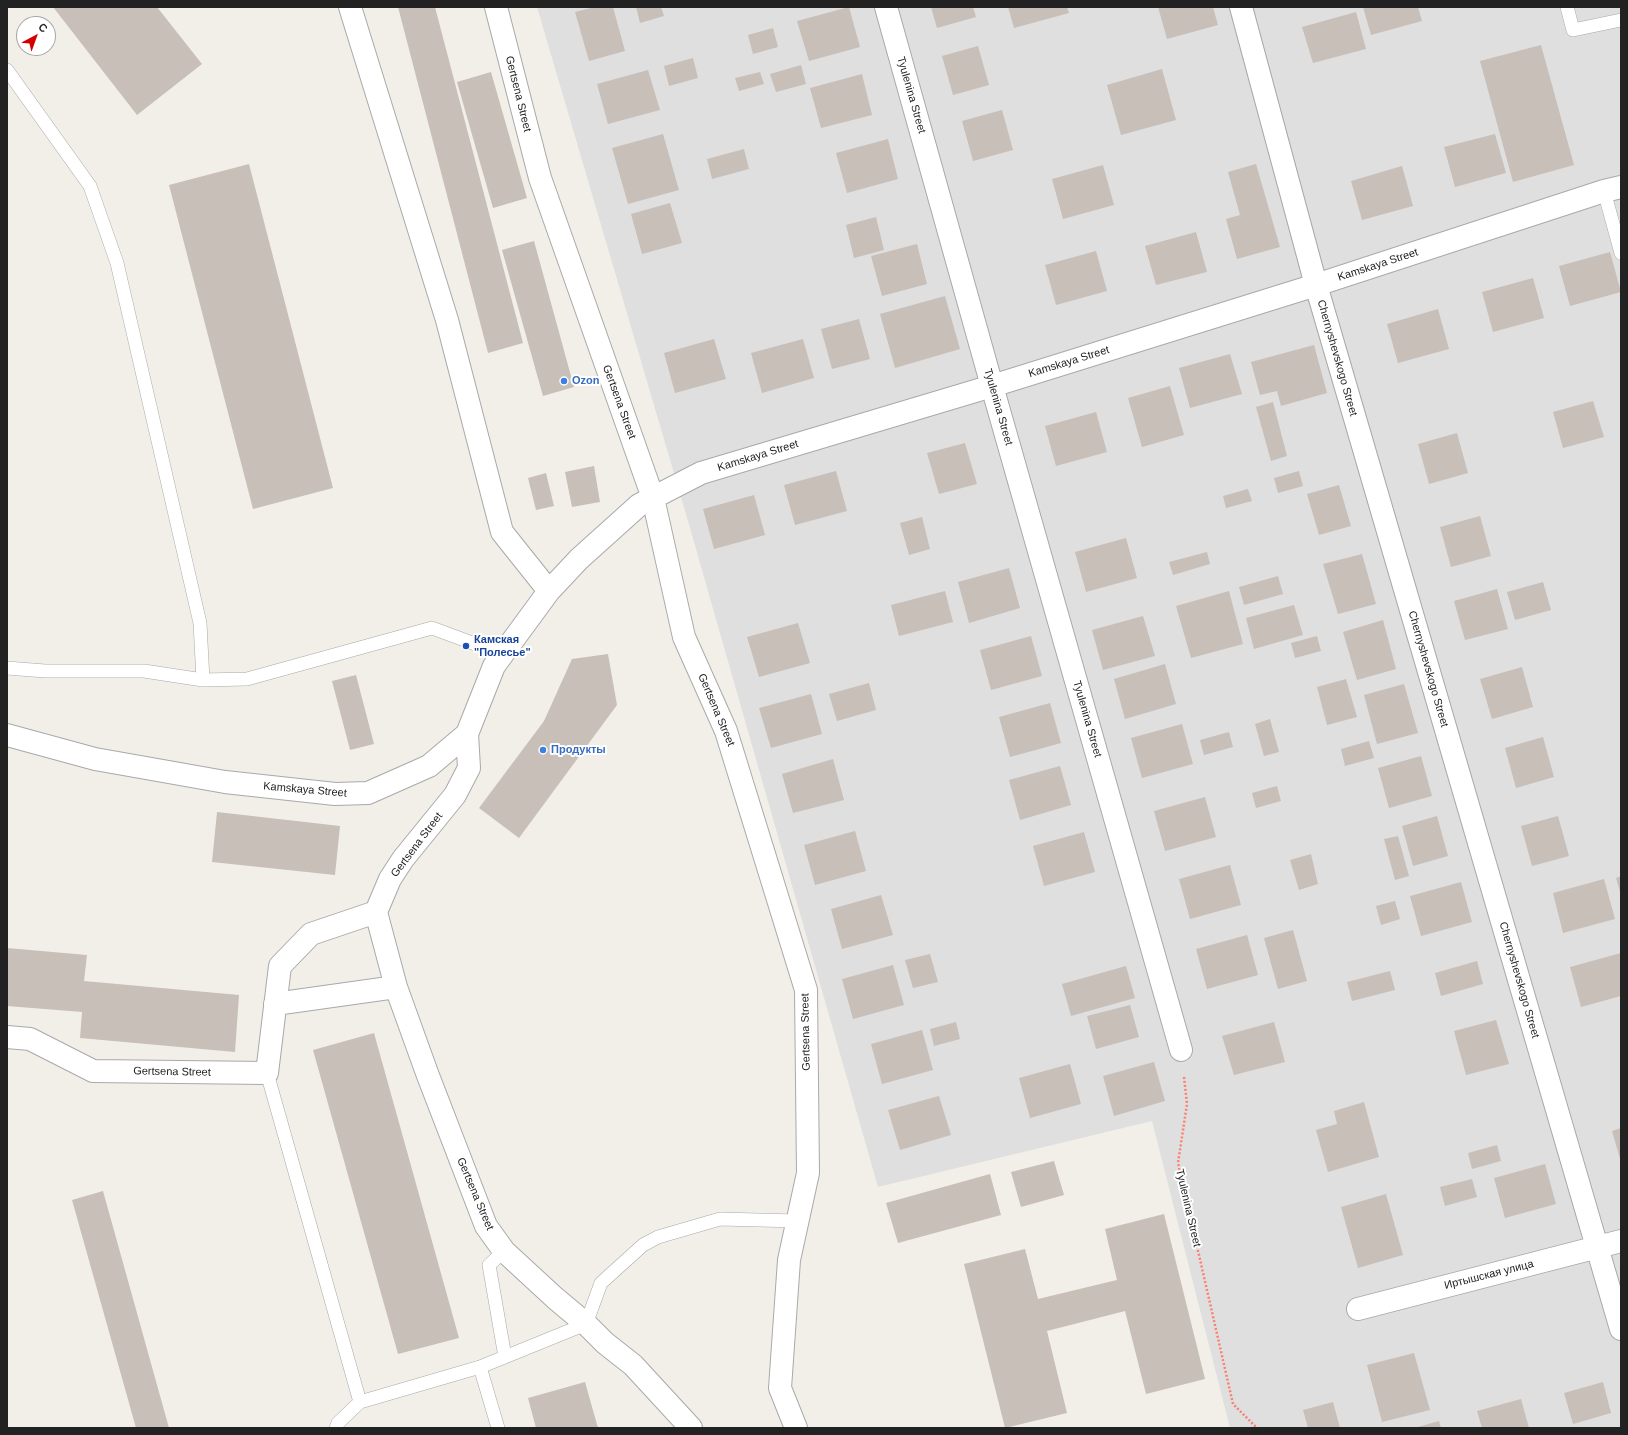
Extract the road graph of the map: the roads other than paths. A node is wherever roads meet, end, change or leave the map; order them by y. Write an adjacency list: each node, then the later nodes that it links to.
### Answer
1 (350, 7): 13 (street)
2 (496, 7): 12 (street, Gertsena Street)
3 (886, 7): 11 (street, Tyulenina Street)
4 (1241, 7): 10 (street, Chernyshevskogo Street)
5 (1567, 7): 6 (lane)
6 (1621, 20)
7 (7, 70): 16 (lane)
8 (1613, 189): 9 (lane); 10 (street, Kamskaya Street)
9 (1621, 253)
10 (1316, 285): 11 (street, Kamskaya Street); 27 (street, Chernyshevskogo Street)
11 (992, 386): 12 (street, Kamskaya Street); 23 (street, Tyulenina Street)
12 (653, 498): 13 (street, Kamskaya Street); 25 (street, Gertsena Street)
13 (549, 591): 14 (street, Kamskaya Street)
14 (502, 654): 16 (lane); 17 (street, Kamskaya Street)
15 (7, 668): 16 (lane)
16 (204, 680)
17 (467, 734): 18 (street, Kamskaya Street); 19 (street, Gertsena Street)
18 (7, 735)
19 (376, 912): 20 (street, Gertsena Street); 21 (street)
20 (396, 987): 21 (street); 28 (street, Gertsena Street)
21 (275, 1004): 24 (street)
22 (7, 1036): 24 (street, Gertsena Street)
23 (1181, 1050)
24 (267, 1073): 34 (lane)
25 (798, 1221): 30 (lane); 38 (street, Gertsena Street)
26 (1621, 1241): 27 (street, Иртышская улица)
27 (1597, 1248): 29 (street, Иртышская улица); 31 (street, Chernyshevskogo Street)
28 (504, 1251): 30 (street, Gertsena Street); 32 (lane)
29 (1358, 1309)
30 (586, 1324): 32 (lane); 37 (street, Gertsena Street)
31 (1621, 1329)
32 (505, 1357): 33 (lane)
33 (480, 1367): 34 (lane); 36 (lane)
34 (360, 1402): 35 (lane)
35 (336, 1428)
36 (498, 1428)
37 (691, 1428)
38 (796, 1428)

